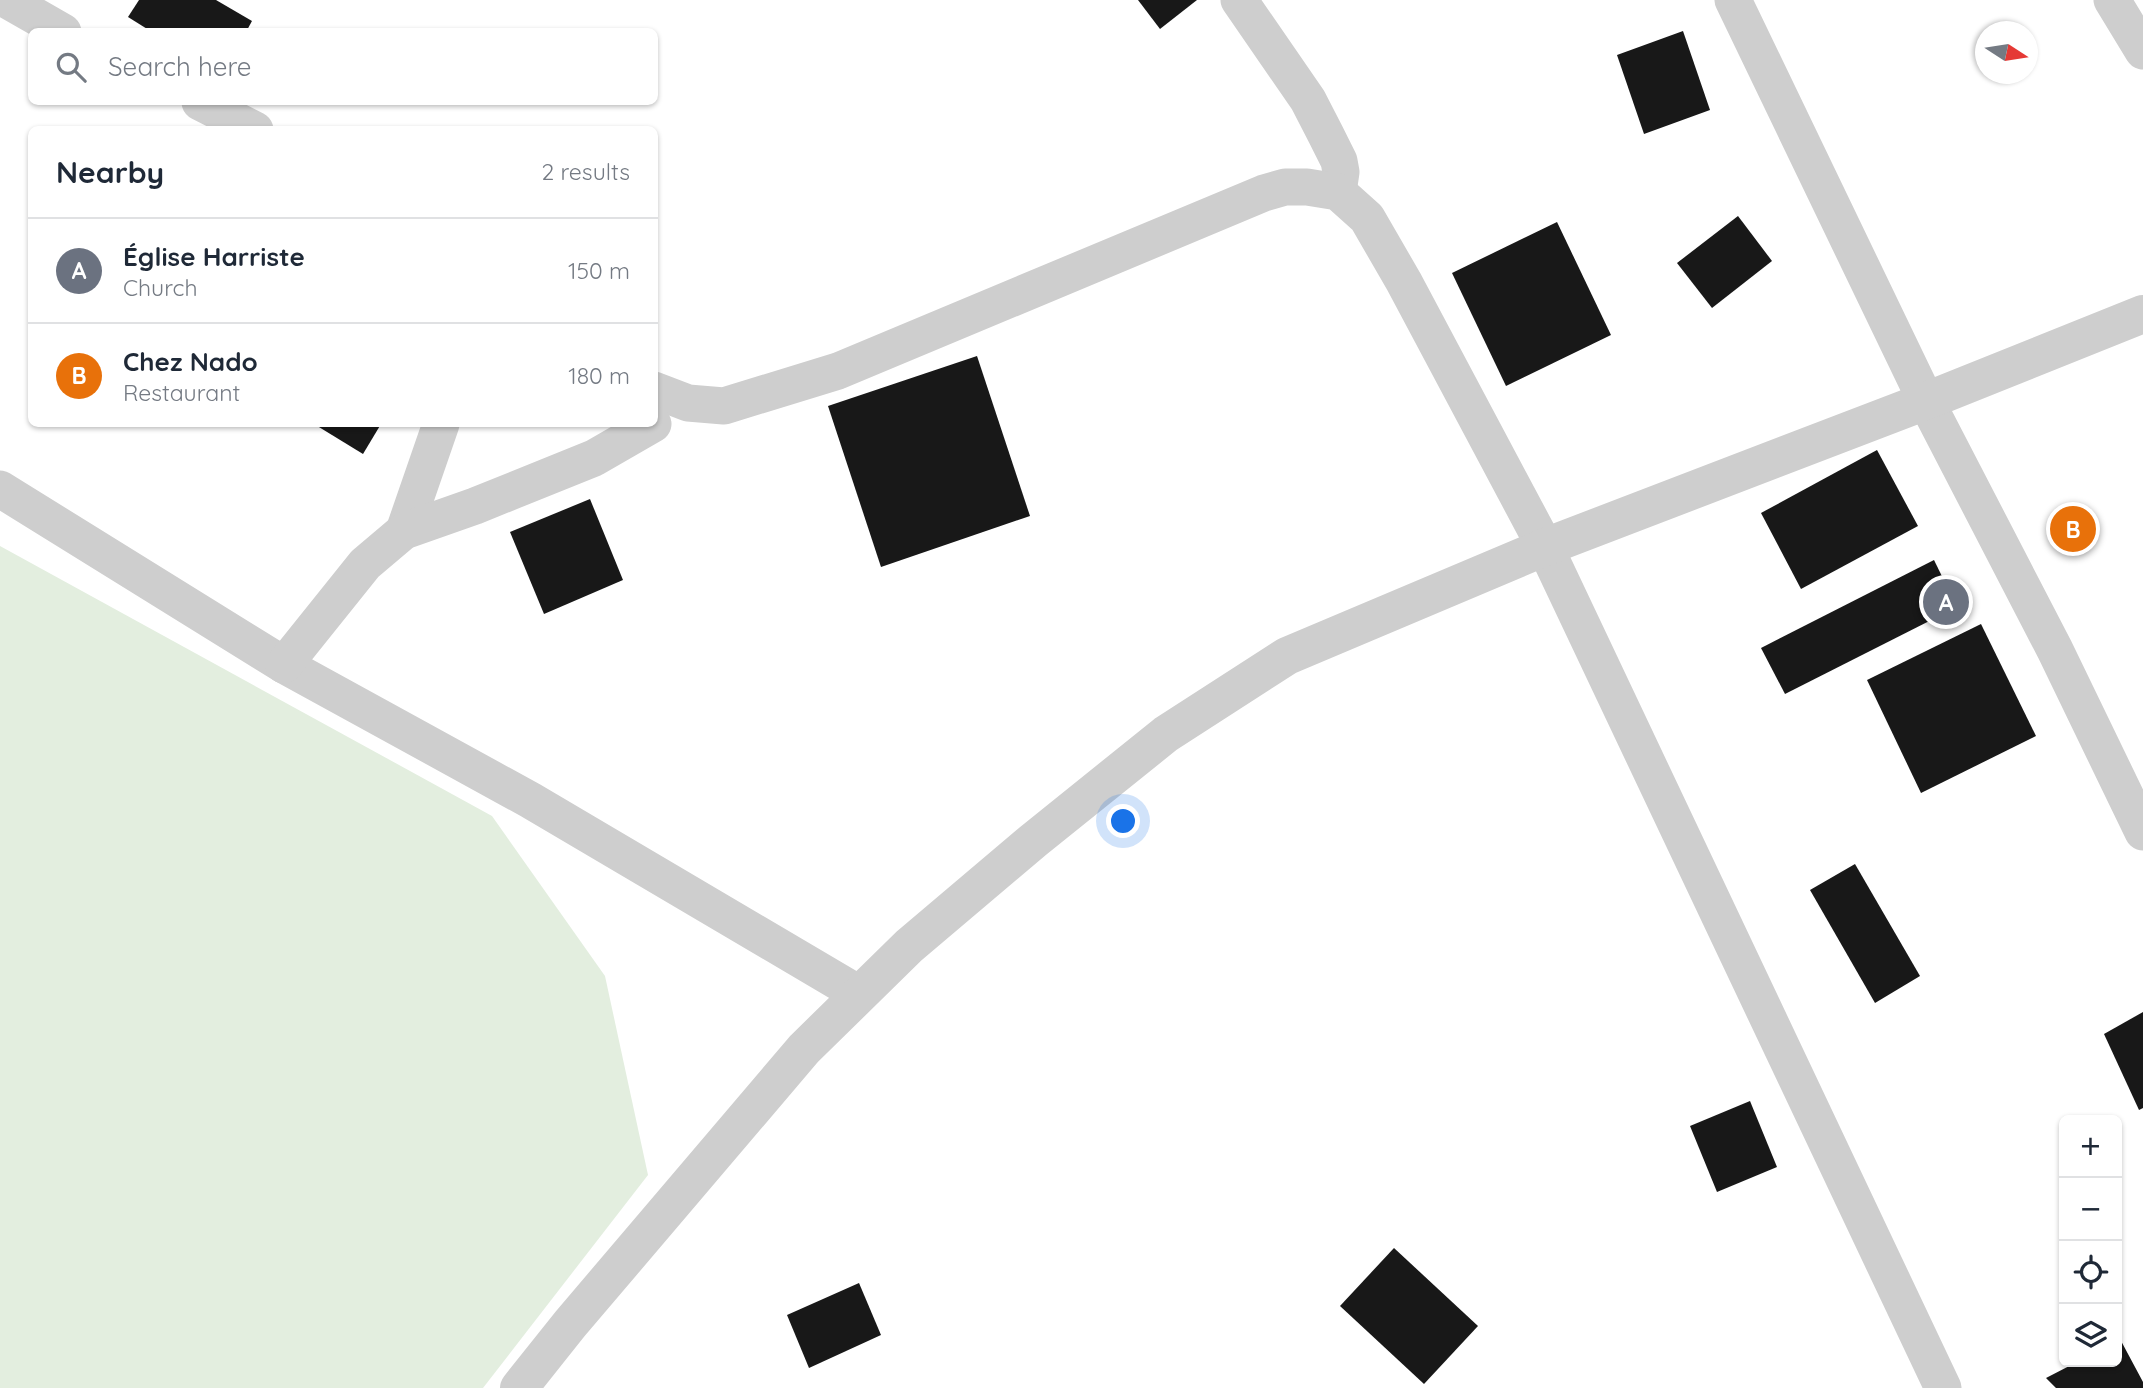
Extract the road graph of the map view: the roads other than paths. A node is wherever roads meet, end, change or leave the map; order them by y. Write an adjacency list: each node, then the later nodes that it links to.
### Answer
1 (7, 0): 5 (street)
2 (1239, 0): 9 (street)
3 (1733, 0): 12 (street)
4 (2112, 0): 6 (street)
5 (56, 28)
6 (2143, 51)
7 (206, 105): 8 (street)
8 (247, 126)
9 (1338, 192): 13 (street); 19 (street)
10 (2143, 314): 12 (street)
11 (658, 391): 13 (street)
12 (1926, 401): 19 (street); 21 (street)
13 (688, 402): 14 (street)
14 (658, 421)
15 (440, 427): 18 (street)
16 (647, 427): 18 (street)
17 (0, 489): 20 (street)
18 (404, 530): 20 (street)
19 (1545, 547): 22 (street); 24 (street)
20 (284, 664): 22 (street)
21 (2143, 832)
22 (859, 994): 23 (street)
23 (519, 1388)
24 (1943, 1388)

